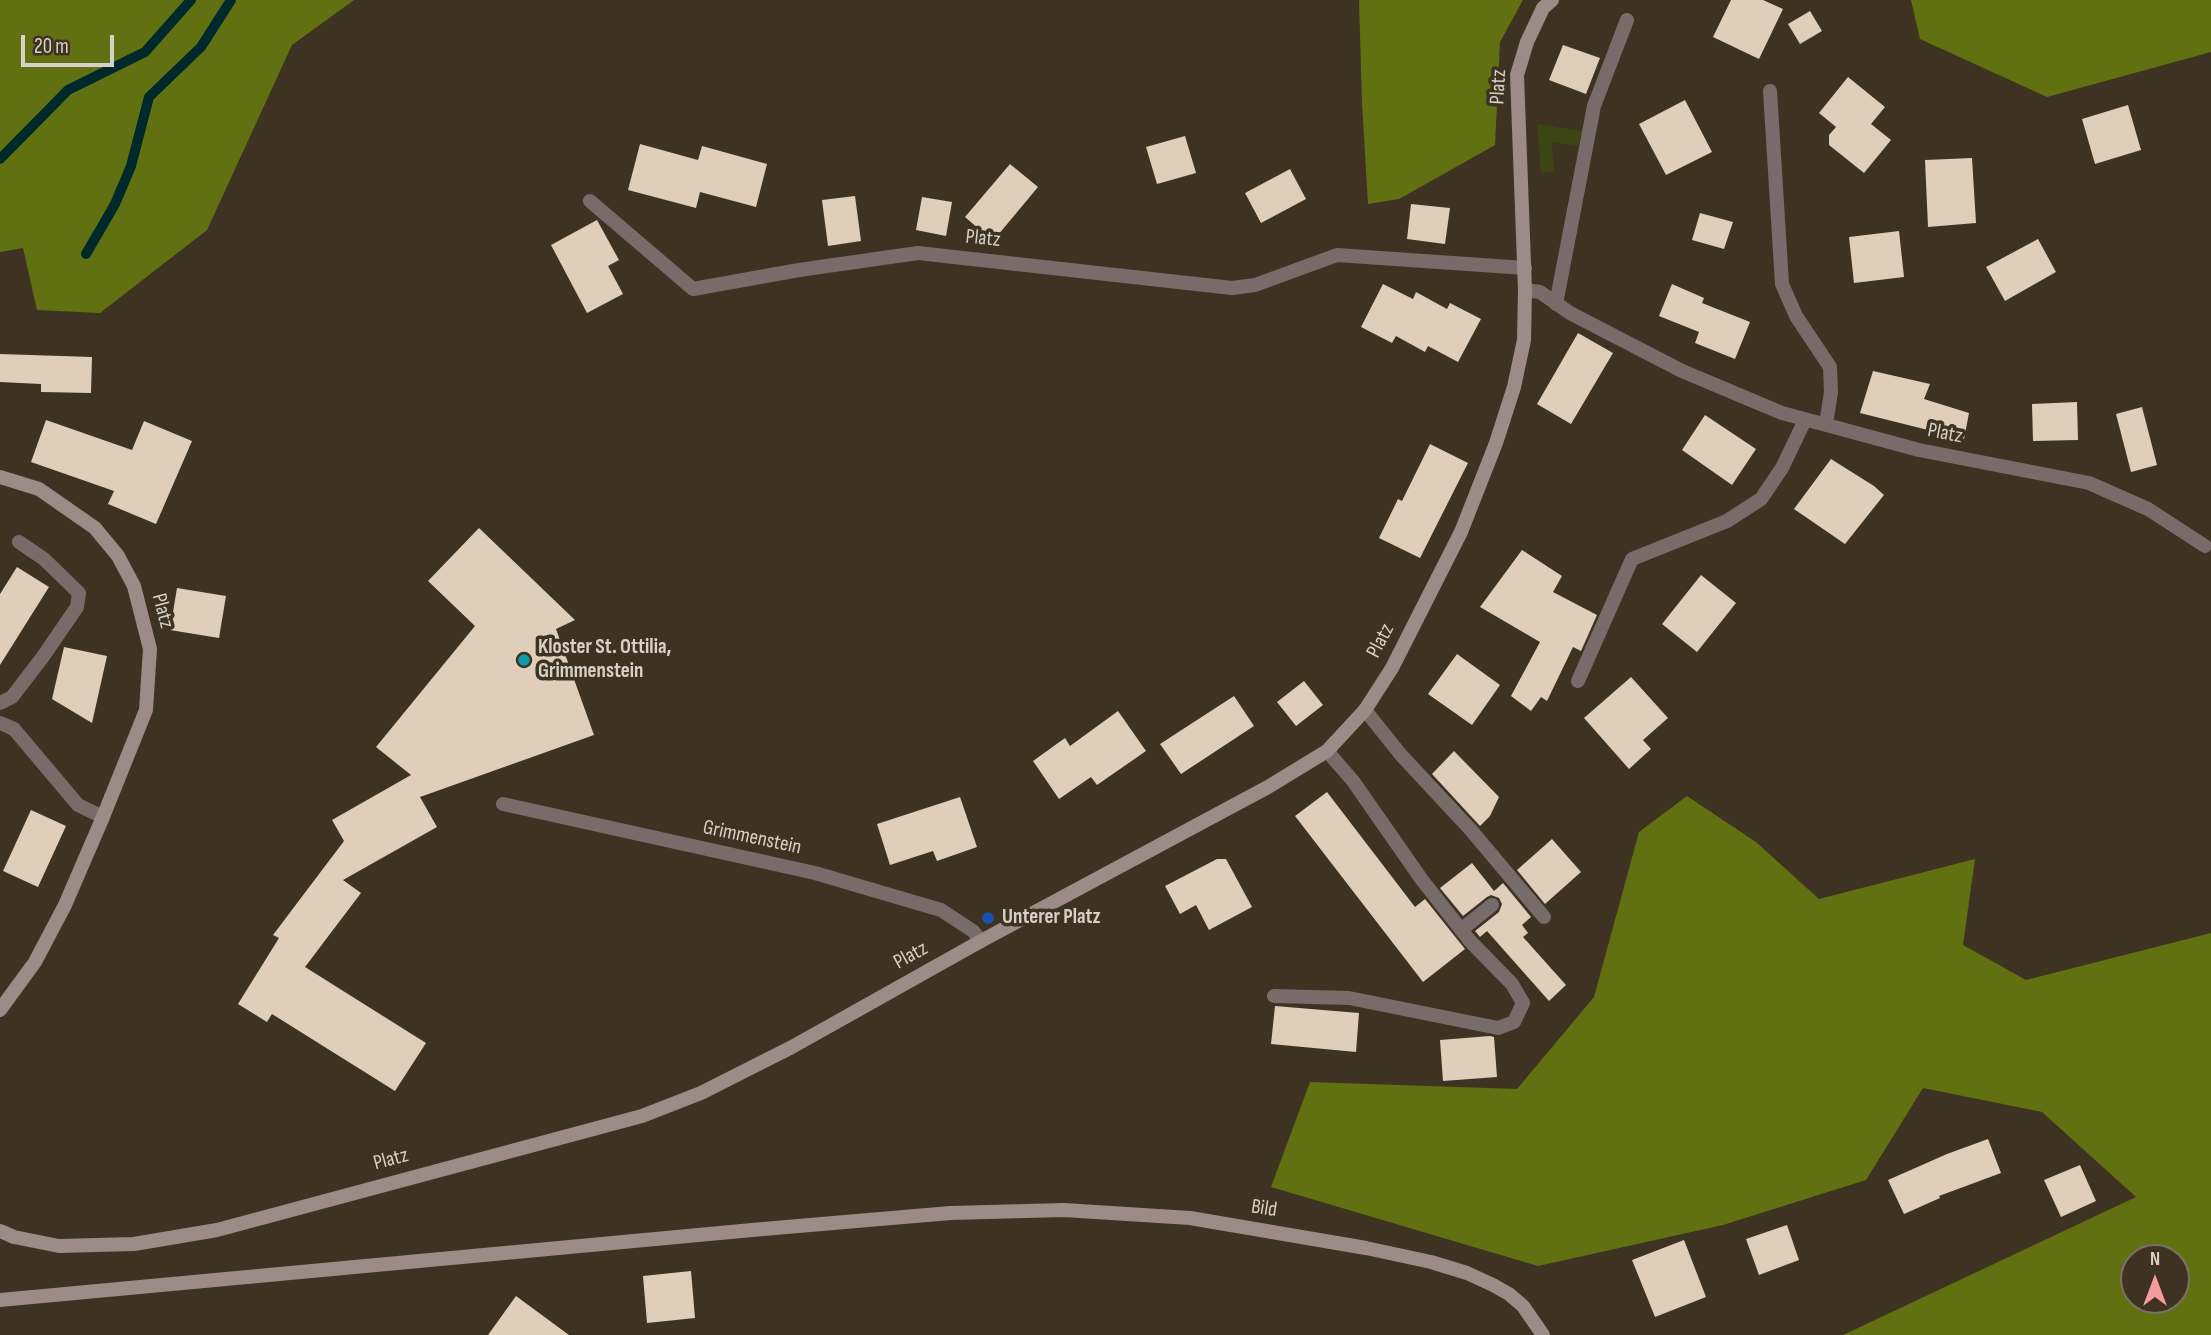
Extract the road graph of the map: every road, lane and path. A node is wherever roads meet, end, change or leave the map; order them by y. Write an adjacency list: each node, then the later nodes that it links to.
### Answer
1 (1552, 0): 5 (street, Platz)
2 (1628, 20): 7 (street)
3 (1770, 91): 9 (street)
4 (590, 201): 5 (street, Platz)
5 (1525, 268): 6 (street, Platz)
6 (1525, 290): 7 (street, Platz); 15 (street, Platz)
7 (1556, 304): 8 (street, Platz)
8 (1805, 420): 9 (street, Platz); 13 (street)
9 (1826, 424): 12 (street, Platz)
10 (0, 477): 19 (street, Platz)
11 (19, 542): 14 (street)
12 (2205, 546)
13 (1578, 681)
14 (0, 703)
15 (1365, 710): 17 (street, Platz); 21 (street)
16 (0, 723): 19 (street)
17 (1327, 751): 22 (street); 23 (street, Platz)
18 (503, 804): 23 (street, Grimmenstein)
19 (103, 817): 25 (street, Platz)
20 (1492, 905): 22 (street)
21 (1544, 917)
22 (1461, 930): 24 (street)
23 (981, 941): 26 (street, Platz)
24 (1273, 996)
25 (0, 1010)
26 (0, 1231)
27 (0, 1300): 28 (street, Bild)
28 (1543, 1335)

